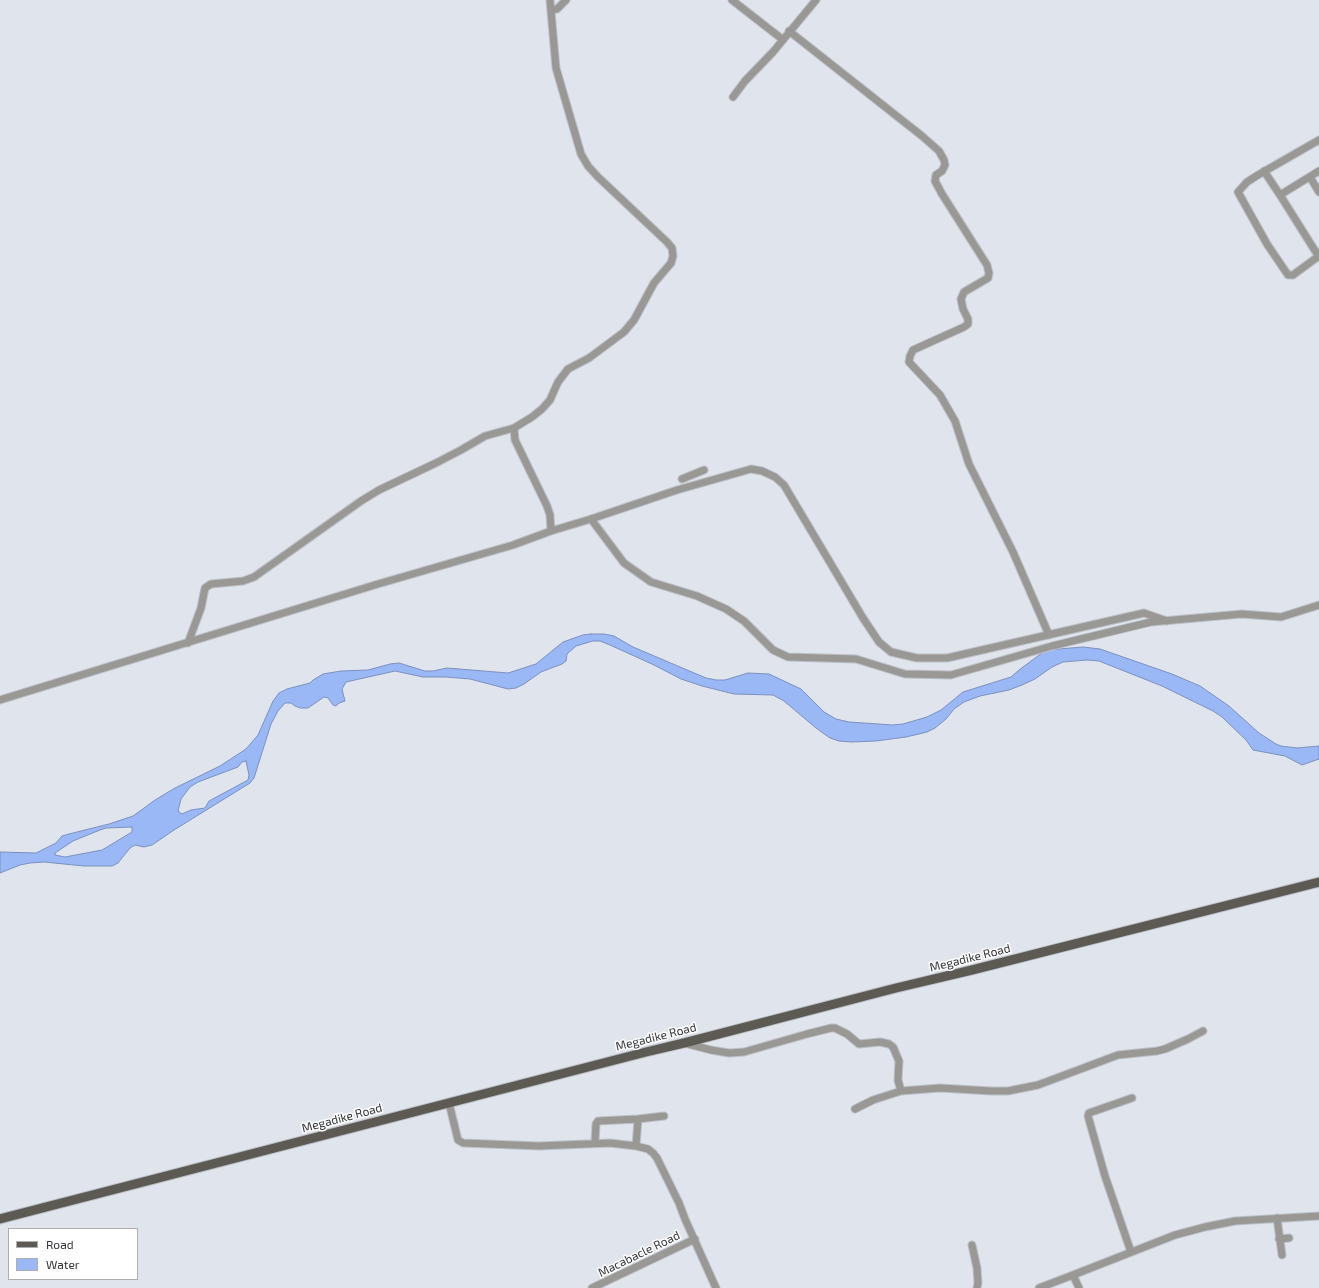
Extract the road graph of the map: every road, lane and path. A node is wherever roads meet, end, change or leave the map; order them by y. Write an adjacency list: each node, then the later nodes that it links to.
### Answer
1 (550, 0): 5 (street)
2 (566, 0): 5 (street)
3 (732, 0): 7 (street)
4 (816, 0): 6 (street)
5 (551, 10): 16 (street)
6 (789, 31): 7 (street); 23 (street)
7 (782, 39): 8 (street)
8 (733, 97)
9 (1319, 140): 10 (street)
10 (1264, 171): 14 (street); 15 (street)
11 (1319, 171): 12 (street)
12 (1310, 177): 13 (street); 14 (street)
13 (1319, 192)
14 (1280, 195): 15 (street)
15 (1319, 257)
16 (514, 428): 20 (street); 24 (street)
17 (704, 470): 18 (street)
18 (682, 479)
19 (591, 519): 20 (street); 22 (street); 23 (street)
20 (551, 531): 24 (street)
21 (1319, 605): 22 (street)
22 (1167, 621): 23 (street)
23 (1049, 635)
24 (188, 643): 25 (street)
25 (0, 700)
26 (1319, 882): 28 (main road, Megadike Road)
27 (1203, 1031): 29 (street)
28 (684, 1043): 29 (street); 31 (main road, Megadike Road)
29 (901, 1091): 32 (street)
30 (1132, 1098): 44 (street)
31 (449, 1103): 35 (street); 39 (main road, Megadike Road)
32 (855, 1109)
33 (664, 1116): 34 (street)
34 (638, 1119): 35 (street); 36 (street)
35 (595, 1142): 36 (street)
36 (636, 1146): 41 (street)
37 (1319, 1216): 38 (street)
38 (1277, 1218): 42 (street); 44 (street)
39 (0, 1219)
40 (1289, 1238): 42 (street)
41 (695, 1239): 47 (street, Macabacle Road); 48 (street)
42 (1279, 1239): 45 (street)
43 (972, 1245): 49 (street)
44 (1131, 1252): 46 (street)
45 (1282, 1255)
46 (1073, 1275): 50 (street); 51 (street)
47 (592, 1288)
48 (716, 1288)
49 (978, 1288)
50 (1039, 1288)
51 (1079, 1288)

